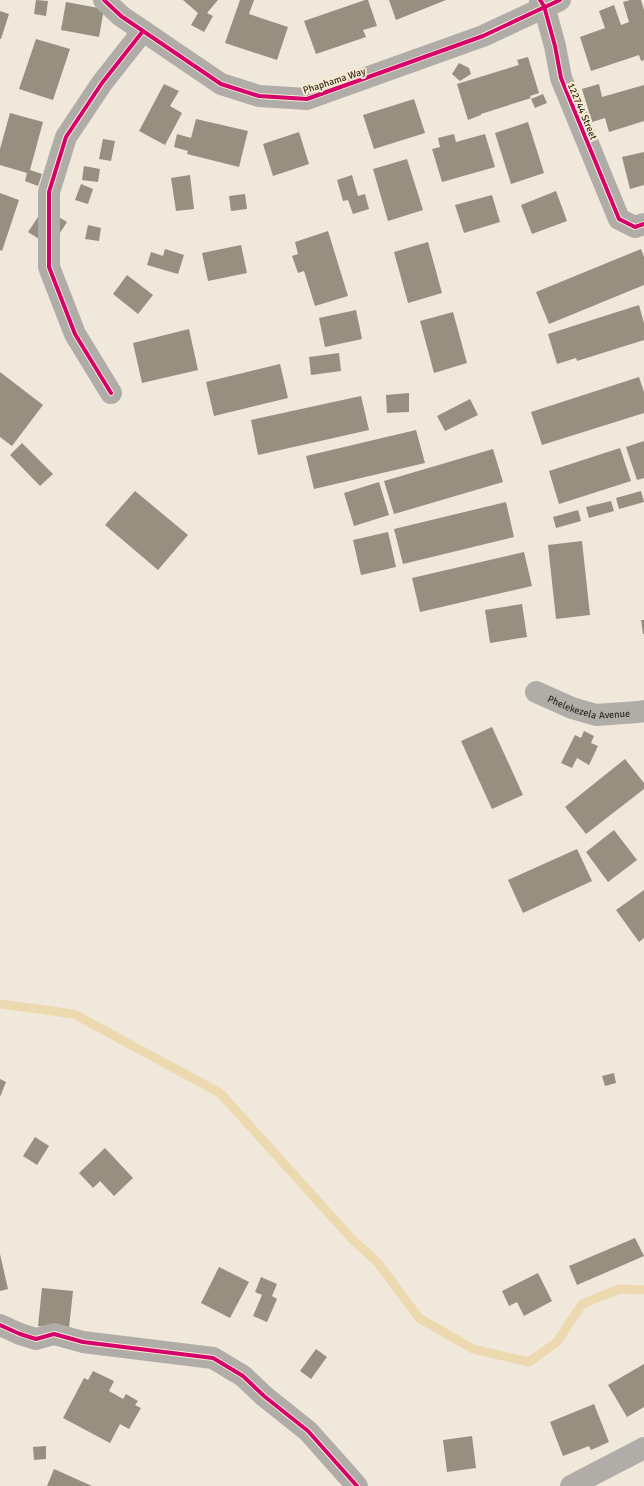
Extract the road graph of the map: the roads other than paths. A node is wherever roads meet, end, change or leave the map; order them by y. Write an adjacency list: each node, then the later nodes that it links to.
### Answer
1 (104, 0): 3 (street, Phaphama Way)
2 (548, 2): 3 (street, Phaphama Way); 4 (street, 122744 Street)
3 (143, 31): 5 (street)
4 (644, 224)
5 (111, 393)
6 (536, 692): 7 (street, Phelekezela Avenue)
7 (644, 711)
8 (0, 1325): 10 (street)
9 (644, 1448): 11 (street)
10 (357, 1486)
11 (571, 1486)

